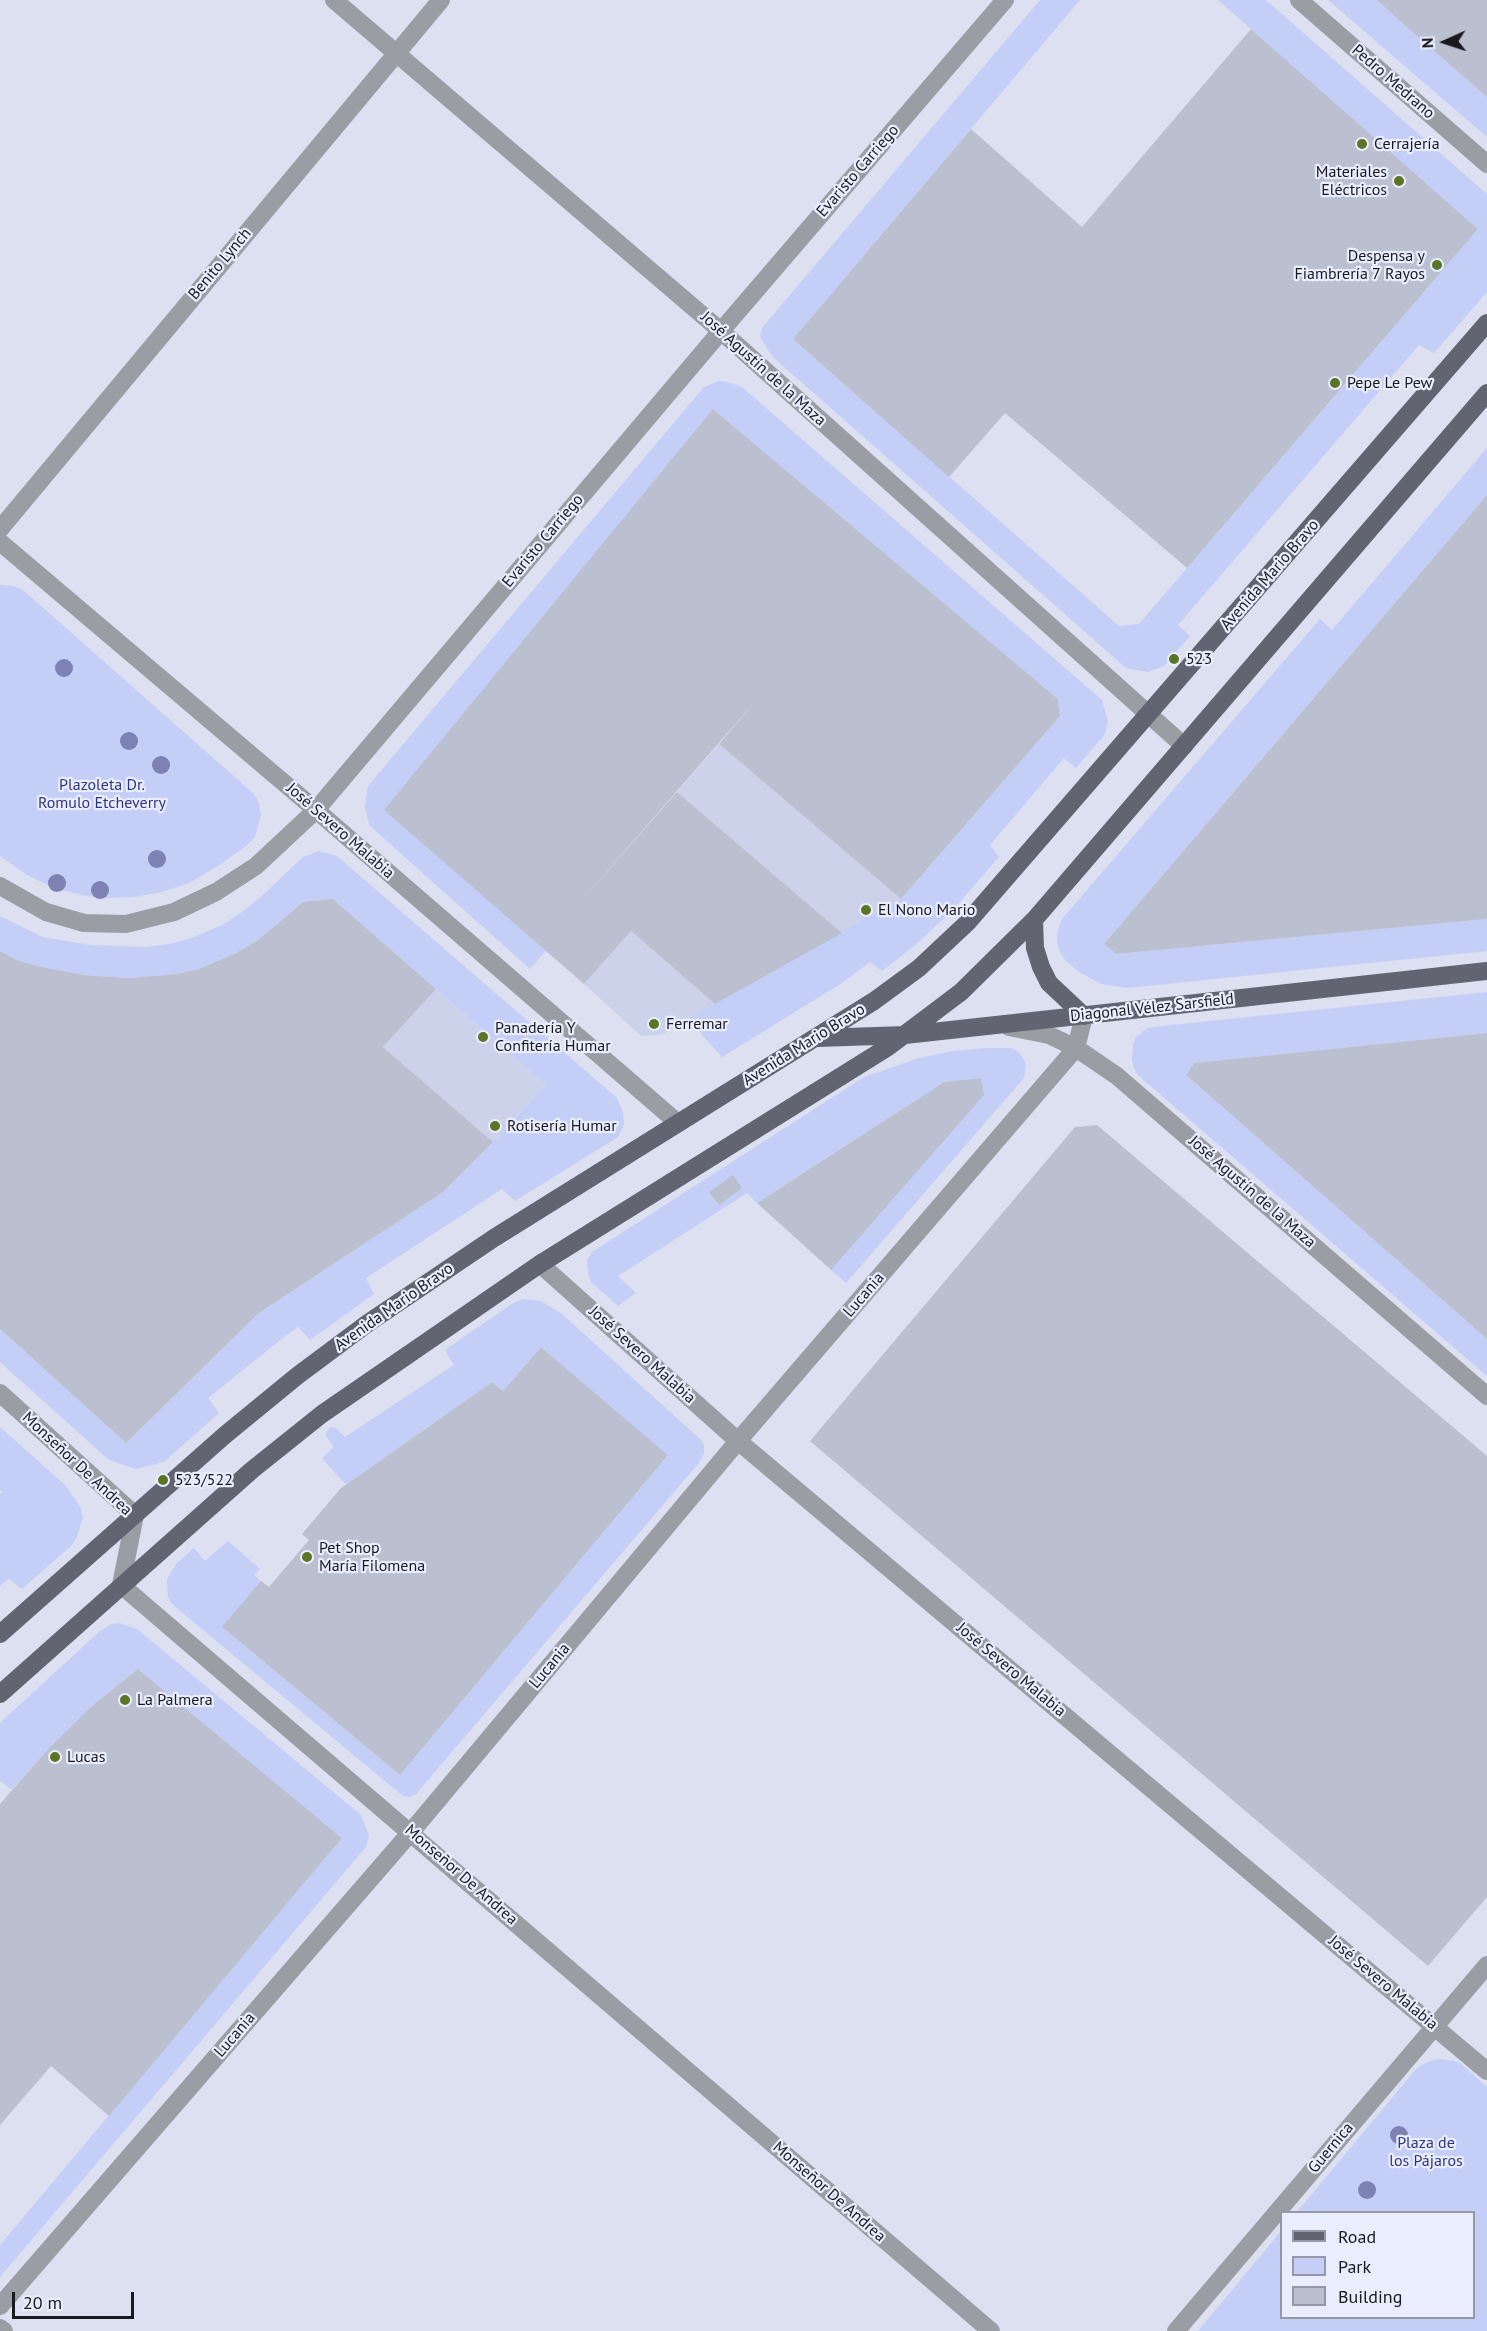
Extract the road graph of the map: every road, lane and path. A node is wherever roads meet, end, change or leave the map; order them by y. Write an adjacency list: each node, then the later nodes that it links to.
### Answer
1 (334, 0): 5 (street, José Agustín de la Maza)
2 (441, 0): 5 (street, Benito Lynch)
3 (1005, 0): 8 (street, Evaristo Carriego)
4 (1299, 0): 6 (street, Pedro Medrano)
5 (394, 54): 8 (street, José Agustín de la Maza); 10 (street, Benito Lynch)
6 (1487, 164)
7 (1487, 323): 12 (main road, Avenida Mario Bravo)
8 (721, 331): 12 (street, José Agustín de la Maza); 14 (street, Evaristo Carriego)
9 (1487, 393): 13 (main road)
10 (0, 529)
11 (0, 543): 14 (street, José Severo Malabia)
12 (1149, 715): 13 (street, José Agustín de la Maza); 21 (main road, Avenida Mario Bravo)
13 (1184, 746): 16 (main road)
14 (316, 810): 15 (street, Evaristo Carriego); 23 (street, José Severo Malabia)
15 (0, 886)
16 (1034, 920): 18 (main road); 20 (main road)
17 (1487, 971): 18 (main road, Diagonal Vélez Sarsfield)
18 (1084, 1016): 19 (main road, Diagonal Vélez Sarsfield); 22 (street, Lucania)
19 (996, 1026): 20 (main road, Diagonal Vélez Sarsfield); 22 (street, José Agustín de la Maza)
20 (905, 1035): 21 (main road, Diagonal Vélez Sarsfield); 24 (main road)
21 (816, 1038): 23 (main road, Avenida Mario Bravo)
22 (1076, 1048): 26 (street, José Agustín de la Maza); 27 (street, Lucania)
23 (678, 1123): 28 (main road, Avenida Mario Bravo)
24 (540, 1263): 27 (street, José Severo Malabia); 29 (main road)
25 (0, 1393): 28 (street, Monseñor De Andrea)
26 (1487, 1396)
27 (738, 1442): 32 (street, Lucania); 34 (street, José Severo Malabia)
28 (135, 1515): 29 (street, Monseñor De Andrea); 30 (main road, Avenida Mario Bravo)
29 (121, 1585): 31 (main road); 32 (street, Monseñor De Andrea)
30 (0, 1634)
31 (0, 1694)
32 (411, 1832): 36 (street, Lucania); 39 (street, Monseñor De Andrea)
33 (1487, 1965): 34 (street, Guernica)
34 (1435, 2026): 35 (street, José Severo Malabia); 40 (street, Guernica)
35 (1487, 2071)
36 (0, 2306)
37 (0, 2328): 38 (street)
38 (4, 2331)
39 (991, 2331)
40 (1176, 2331)

